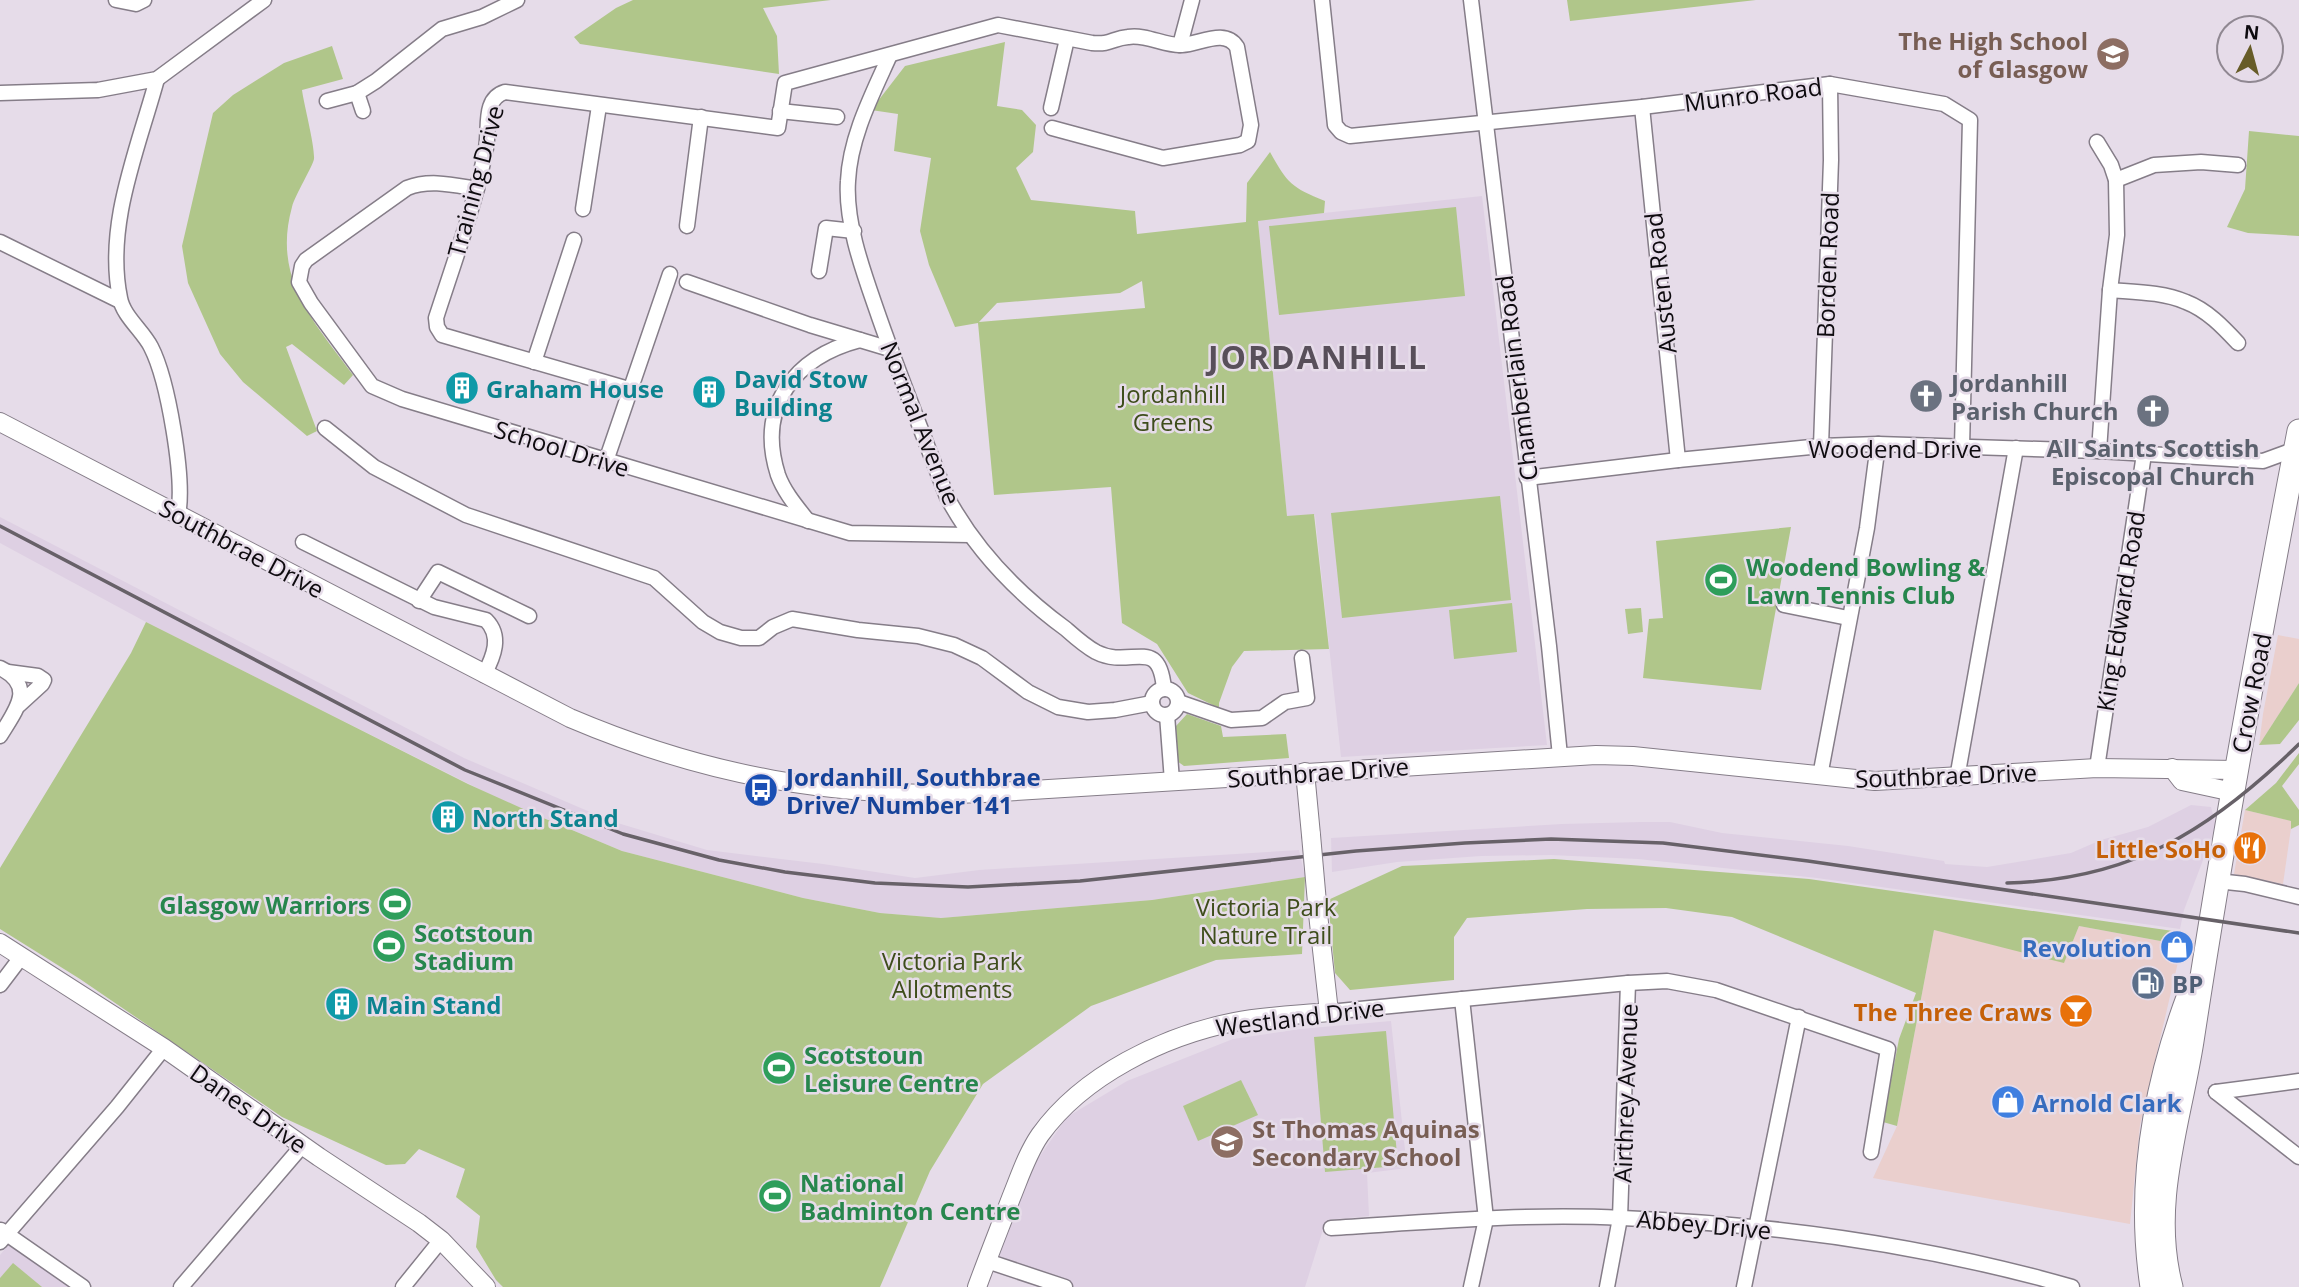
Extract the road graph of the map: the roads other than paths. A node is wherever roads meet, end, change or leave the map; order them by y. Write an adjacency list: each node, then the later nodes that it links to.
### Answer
1 (116, 0): 2 (street)
2 (144, 0)
3 (264, 0): 11 (street)
4 (517, 0): 14 (street)
5 (1192, 0): 9 (street)
6 (1322, 0): 23 (street, Munro Road)
7 (1471, 0): 23 (street, Chamberlain Road)
8 (1067, 39): 9 (street); 10 (street); 18 (street)
9 (1180, 46): 24 (street)
10 (890, 55): 20 (street); 31 (street, Normal Avenue)
11 (157, 79): 13 (street); 38 (street)
12 (1830, 84): 17 (street, Munro Road); 48 (street, Borden Road); 49 (street, Munro Road)
13 (1, 90)
14 (356, 93): 15 (street); 19 (street)
15 (327, 101)
16 (599, 106): 21 (street, Training Drive); 28 (street, Training Drive); 29 (street)
17 (1642, 107): 23 (street, Munro Road); 53 (street, Austen Road)
18 (1051, 108)
19 (363, 111)
20 (780, 111): 21 (street, Training Drive); 22 (street)
21 (701, 117): 30 (street)
22 (837, 117)
23 (1486, 123): 56 (street, Chamberlain Road)
24 (1052, 128)
25 (2097, 142): 27 (street)
26 (2238, 165): 27 (street)
27 (2116, 180): 37 (street)
28 (477, 189): 42 (street, Training Drive); 54 (street, School Drive)
29 (583, 209)
30 (687, 226)
31 (854, 231): 34 (street); 41 (street, Normal Avenue)
32 (574, 240): 42 (street)
33 (0, 242): 38 (street)
34 (820, 271)
35 (670, 274): 43 (street)
36 (687, 282): 39 (street)
37 (2110, 290): 40 (street); 51 (street)
38 (120, 301): 58 (street)
39 (860, 340): 41 (street); 59 (street)
40 (2238, 343)
41 (890, 349): 60 (street, Normal Avenue)
42 (534, 362): 43 (street, Training Drive)
43 (632, 390): 54 (street)
44 (0, 422): 58 (street, Southbrae Drive)
45 (325, 428): 71 (street)
46 (2297, 440): 55 (street, Woodend Drive); 57 (main road, Crow Road)
47 (1878, 444): 48 (street, Woodend Drive); 49 (street, Woodend Drive); 65 (street)
48 (1821, 446): 53 (street, Woodend Drive)
49 (1962, 447): 50 (street, Woodend Drive)
50 (2016, 448): 51 (street, Woodend Drive); 81 (street)
51 (2099, 451): 52 (street, Woodend Drive)
52 (2144, 454): 55 (street, Woodend Drive); 76 (street, King Edward Road)
53 (1678, 460): 56 (street, Woodend Drive)
54 (606, 461): 59 (street, School Drive)
55 (2263, 461): 57 (street, Woodend Drive)
56 (1527, 478): 75 (street, Chamberlain Road)
57 (2290, 478): 79 (main road, Crow Road)
58 (178, 515): 68 (street, Southbrae Drive)
59 (808, 521): 60 (street, School Drive)
60 (970, 535): 69 (street, Normal Avenue)
61 (303, 542): 62 (street, Southbrae Drive)
62 (419, 601): 64 (street); 68 (street, Southbrae Drive)
63 (1784, 605): 65 (street)
64 (529, 616)
65 (1848, 618): 80 (street)
66 (1302, 658): 70 (street)
67 (3, 670): 72 (street); 72 (street)
68 (484, 675): 82 (street, Southbrae Drive)
69 (1164, 689): 70 (street); 71 (street)
70 (1179, 702): 73 (street)
71 (1152, 703): 73 (street)
72 (19, 705): 74 (street)
73 (1167, 715): 82 (street)
74 (0, 736)
75 (1560, 756): 78 (street, Southbrae Drive); 80 (street, Southbrae Drive)
76 (2096, 768): 77 (street, Southbrae Drive); 81 (street, Southbrae Drive)
77 (2180, 769): 79 (street, Southbrae Drive); 79 (street)
78 (1305, 772): 82 (street, Southbrae Drive); 91 (street, bridge)
79 (2236, 772): 83 (main road, Crow Road)
80 (1819, 776): 81 (street, Southbrae Drive)
81 (1957, 778)
82 (1172, 781)
83 (2217, 881): 84 (street); 86 (main road, Crow Road)
84 (2299, 897)
85 (0, 943): 87 (street, Danes Drive)
86 (2204, 955): 116 (main road, Crow Road); 117 (main road, Crow Road)
87 (22, 956): 89 (street); 93 (street, Danes Drive)
88 (1628, 983): 90 (street, Westland Drive); 92 (street, Westland Drive); 98 (street, Airthrey Avenue)
89 (0, 985)
90 (1462, 999): 91 (street, Westland Drive); 99 (street)
91 (1329, 1012): 104 (street, Westland Drive)
92 (1799, 1017): 96 (street, Westland Drive); 100 (street)
93 (164, 1048): 95 (street, Danes Drive); 102 (street)
94 (2299, 1081): 97 (street)
95 (302, 1146): 103 (street, Danes Drive); 107 (street)
96 (1871, 1152)
97 (2299, 1157)
98 (1620, 1218): 99 (street, Abbey Drive); 100 (street, Abbey Drive); 113 (street, Airthrey Avenue)
99 (1486, 1219): 101 (street, Abbey Drive); 112 (street)
100 (1756, 1227): 105 (street, Abbey Drive); 114 (street)
101 (1331, 1228)
102 (2, 1235): 106 (street)
103 (441, 1240): 108 (street); 109 (street, Danes Drive)
104 (987, 1261): 110 (street, Westland Drive); 111 (street)
105 (2018, 1280): 115 (street, Abbey Drive)
106 (83, 1287)
107 (181, 1287)
108 (403, 1287)
109 (486, 1287)
110 (977, 1287)
111 (1065, 1287)
112 (1471, 1287)
113 (1607, 1287)
114 (1744, 1287)
115 (2072, 1287)
116 (2151, 1287)
117 (2171, 1287)

